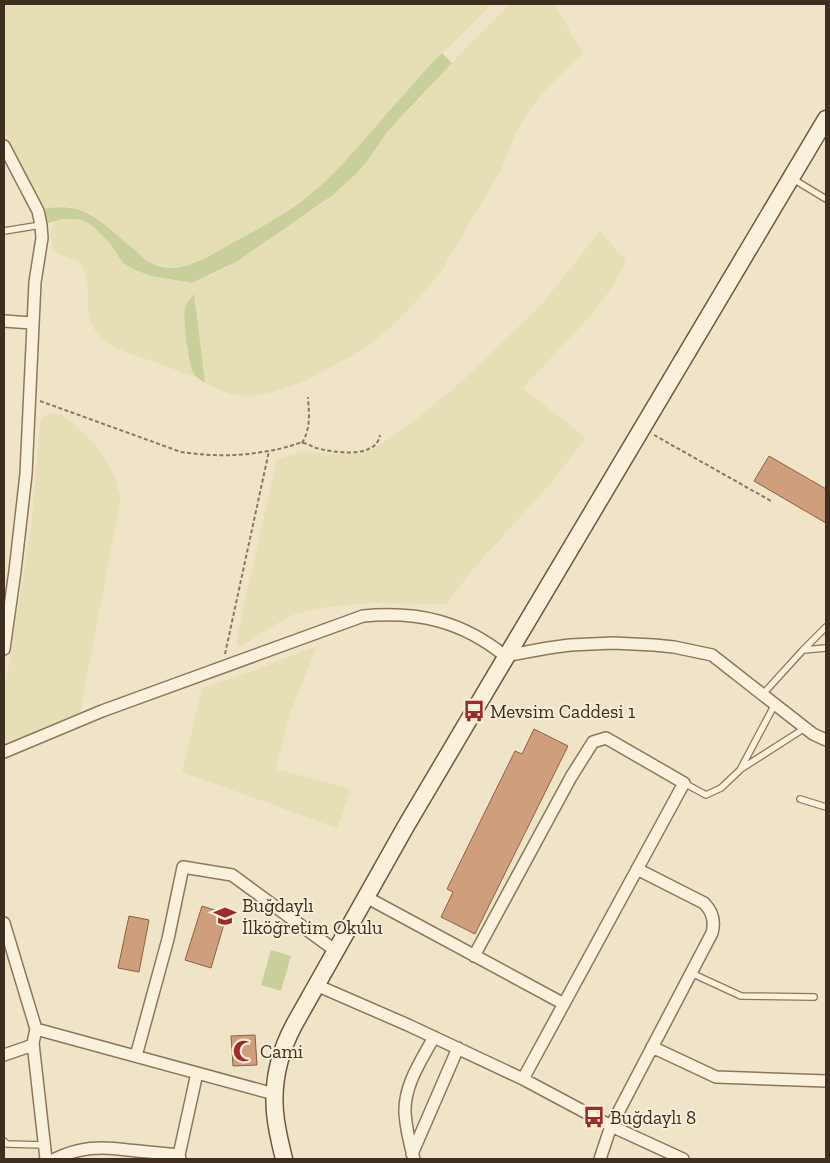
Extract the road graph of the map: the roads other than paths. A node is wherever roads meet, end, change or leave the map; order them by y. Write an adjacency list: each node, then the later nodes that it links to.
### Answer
1 (826, 119): 3 (street)
2 (4, 146): 5 (street)
3 (791, 178): 4 (lane); 13 (street)
4 (826, 200)
5 (41, 226): 6 (lane); 8 (street)
6 (4, 231)
7 (4, 322): 8 (street)
8 (32, 323): 10 (street)
9 (826, 627): 12 (lane)
10 (4, 648)
11 (826, 648): 12 (lane)
12 (803, 650): 14 (lane)
13 (506, 656): 14 (street); 18 (street); 24 (street)
14 (763, 694): 15 (street)
15 (775, 704): 16 (street); 19 (lane)
16 (805, 728): 17 (street); 19 (lane)
17 (826, 740)
18 (4, 752)
19 (740, 770): 20 (lane)
20 (684, 783): 23 (street); 27 (street)
21 (800, 799): 22 (lane)
22 (826, 807)
23 (637, 869): 28 (street); 31 (street)
24 (366, 897): 26 (street); 27 (street)
25 (4, 923): 32 (street)
26 (336, 950): 29 (street); 38 (street)
27 (474, 956): 31 (street)
28 (691, 973): 30 (lane); 35 (street)
29 (316, 985): 33 (street); 42 (street)
30 (814, 997)
31 (564, 1004): 40 (street)
32 (36, 1029): 34 (street); 38 (street)
33 (434, 1037): 36 (street); 47 (street)
34 (33, 1045): 37 (street); 45 (street)
35 (652, 1047): 41 (street); 43 (street)
36 (458, 1048): 40 (street); 47 (street)
37 (4, 1056)
38 (136, 1056): 39 (street)
39 (198, 1073): 42 (street); 46 (street)
40 (523, 1079): 43 (street)
41 (826, 1082)
42 (274, 1094): 50 (street)
43 (611, 1126): 51 (street); 52 (street)
44 (5, 1143): 45 (lane)
45 (44, 1145): 48 (street)
46 (180, 1157): 49 (street)
47 (413, 1157)
48 (46, 1159)
49 (55, 1159)
50 (284, 1159)
51 (600, 1159)
52 (684, 1159)

